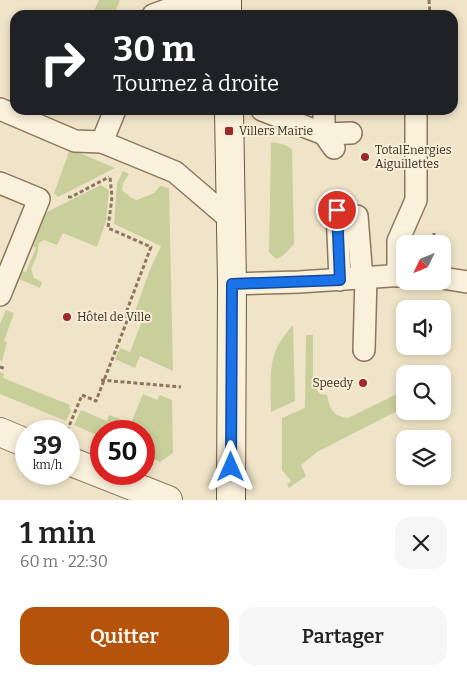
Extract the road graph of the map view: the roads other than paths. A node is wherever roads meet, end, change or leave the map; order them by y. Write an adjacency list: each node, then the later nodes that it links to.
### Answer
1 (227, 8): 2 (lane)
2 (167, 10)
3 (14, 115): 11 (lane)
4 (113, 115): 11 (lane)
5 (229, 115): 13 (main road)
6 (273, 115): 10 (lane)
7 (325, 115): 10 (lane)
8 (416, 115): 14 (lane)
9 (351, 133): 10 (lane)
10 (329, 141)
11 (102, 142): 13 (lane)
12 (0, 184): 21 (lane)
13 (231, 220): 20 (main road)
14 (401, 235)
15 (396, 276): 16 (lane)
16 (364, 278): 18 (lane); 18 (lane); 22 (lane)
17 (451, 279): 19 (lane)
18 (340, 280): 20 (lane)
19 (467, 282)
20 (232, 284): 27 (main road)
21 (0, 294)
22 (364, 350)
23 (0, 432): 24 (main road)
24 (15, 438)
25 (80, 464): 26 (main road)
26 (168, 500)
27 (231, 500)

